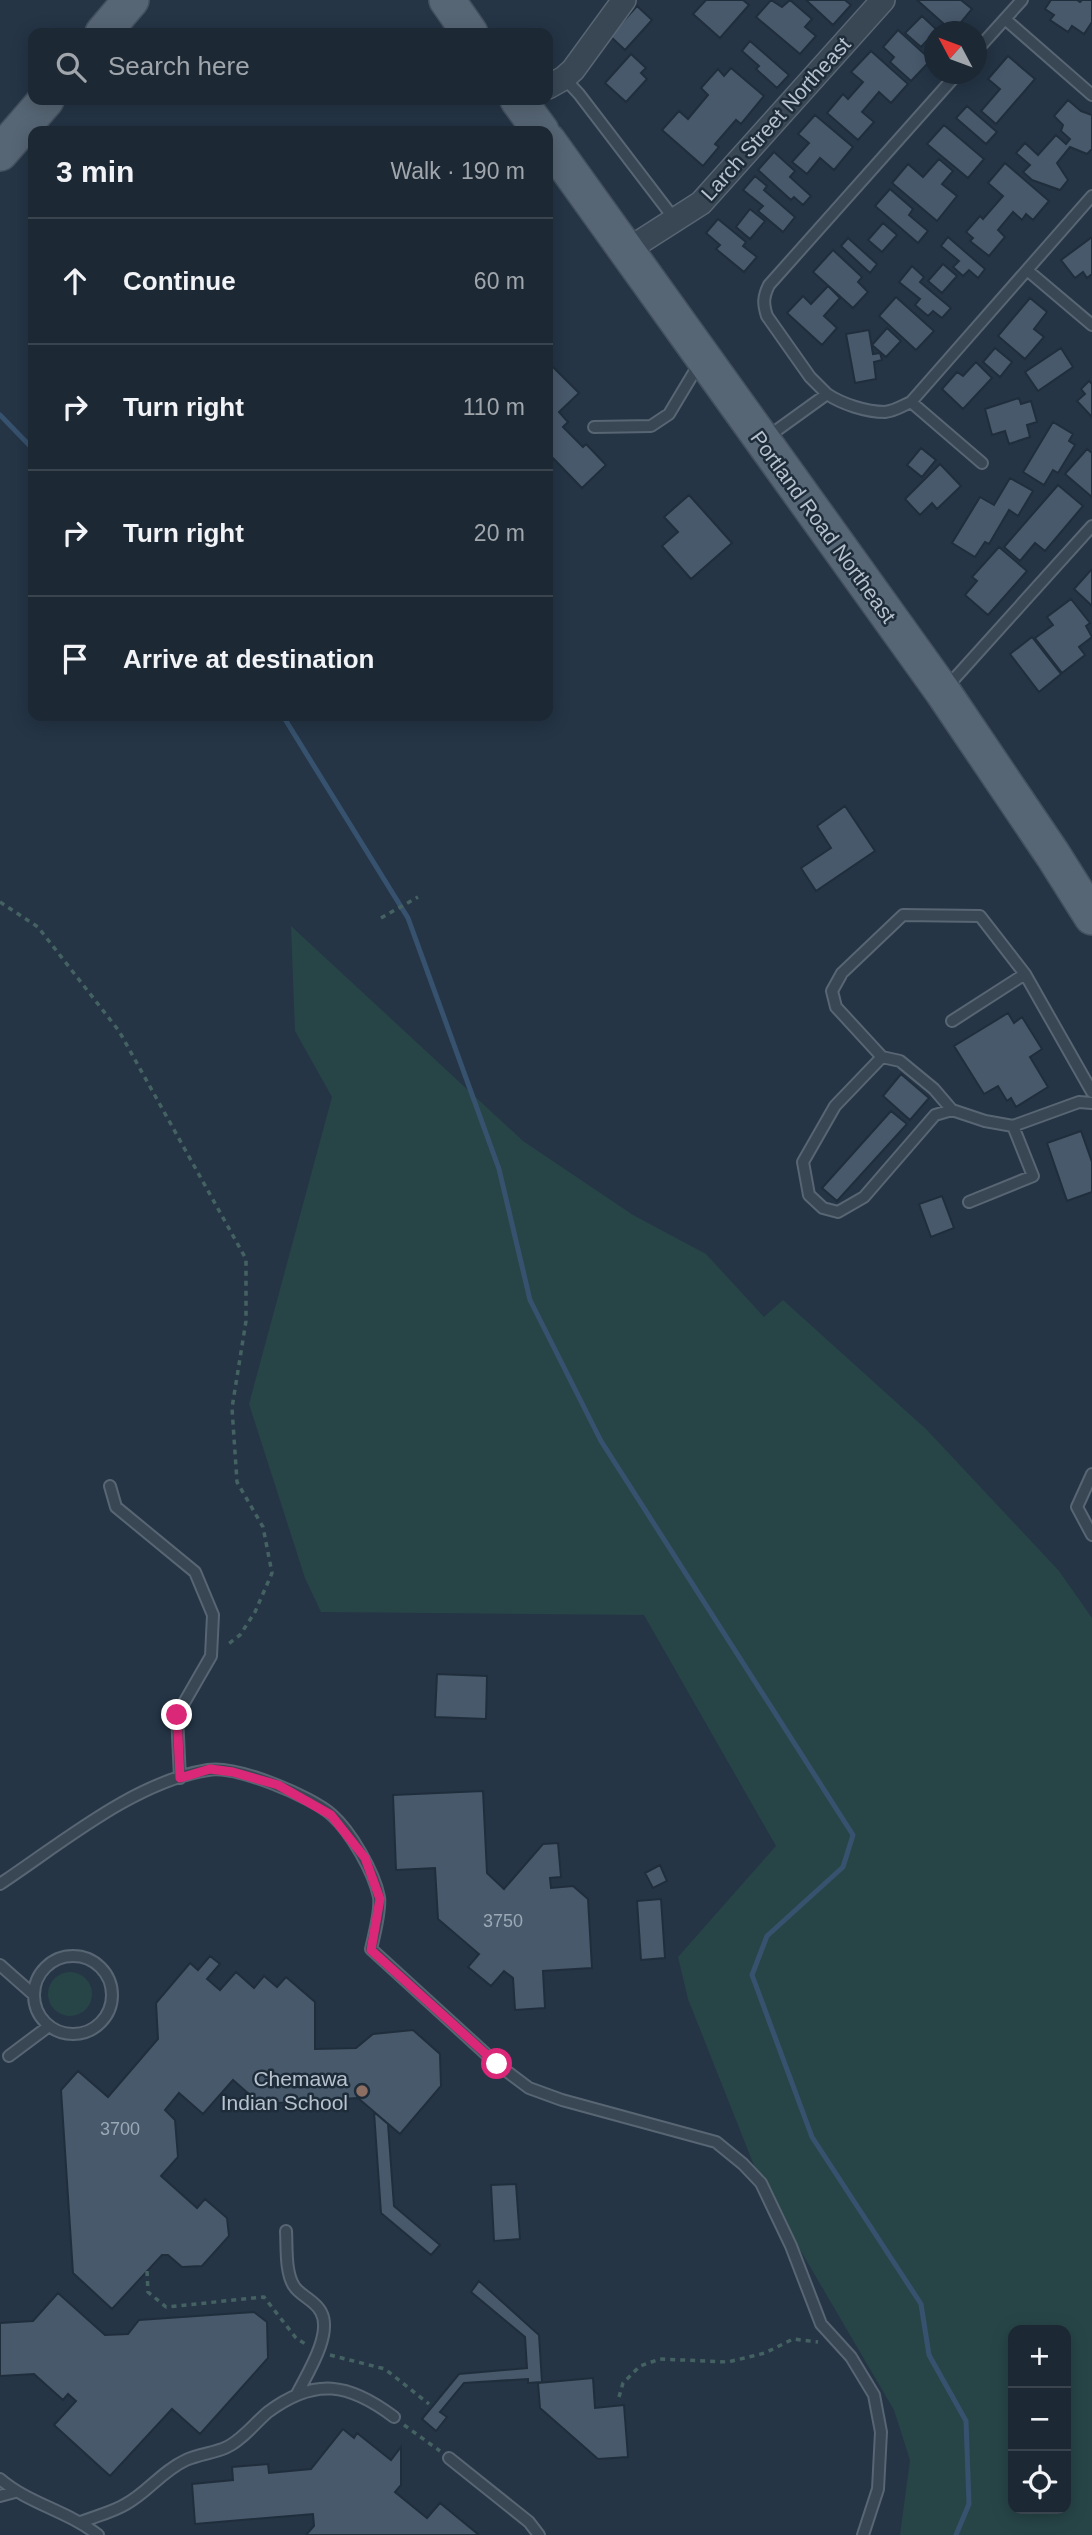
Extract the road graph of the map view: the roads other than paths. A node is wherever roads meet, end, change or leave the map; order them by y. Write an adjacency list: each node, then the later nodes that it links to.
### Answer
1 (131, 0): 7 (main road)
2 (447, 0): 8 (main road)
3 (624, 0): 10 (street)
4 (883, 0): 19 (street, Larch Street Northeast)
5 (1022, 0): 6 (lane)
6 (1005, 19): 9 (lane); 12 (lane)
7 (107, 28)
8 (467, 28)
9 (987, 39)
10 (556, 82): 19 (lane)
11 (948, 84): 24 (lane)
12 (1092, 95)
13 (42, 105): 17 (main road)
14 (522, 105): 15 (main road)
15 (537, 126)
16 (553, 148): 20 (main road, Portland Road Northeast)
17 (0, 153)
18 (1092, 196): 21 (lane)
19 (676, 221): 20 (street, Larch Street Northeast)
20 (626, 251): 23 (main road, Portland Road Northeast)
21 (1027, 270): 22 (lane); 25 (lane)
22 (1092, 325)
23 (702, 358): 26 (lane); 27 (main road, Portland Road Northeast)
24 (827, 394): 25 (lane); 27 (lane)
25 (911, 401): 28 (lane)
26 (594, 427)
27 (762, 441): 30 (main road, Portland Road Northeast)
28 (982, 463)
29 (1092, 526): 30 (lane)
30 (943, 692): 31 (main road, Portland Road Northeast)
31 (1092, 917)
32 (1026, 974): 33 (lane); 34 (lane); 35 (lane)
33 (952, 1021)
34 (882, 1057): 37 (lane); 37 (lane)
35 (1092, 1091)
36 (1092, 1103): 38 (lane)
37 (952, 1110): 38 (lane)
38 (1013, 1126): 39 (lane)
39 (969, 1202)
40 (1092, 1474): 42 (lane)
41 (110, 1486): 43 (lane)
42 (1092, 1535)
43 (180, 1778): 44 (lane); 59 (lane)
44 (0, 1885)
45 (0, 1965): 46 (lane)
46 (34, 1995): 47 (lane); 47 (lane)
47 (49, 2025): 48 (lane)
48 (9, 2056)
49 (286, 2231): 50 (lane)
50 (297, 2394): 51 (lane); 56 (lane)
51 (394, 2417)
52 (449, 2458): 58 (lane)
53 (0, 2479): 54 (lane)
54 (15, 2492): 55 (lane); 56 (lane)
55 (0, 2496)
56 (82, 2522): 57 (lane)
57 (98, 2535)
58 (539, 2535)
59 (863, 2535)

